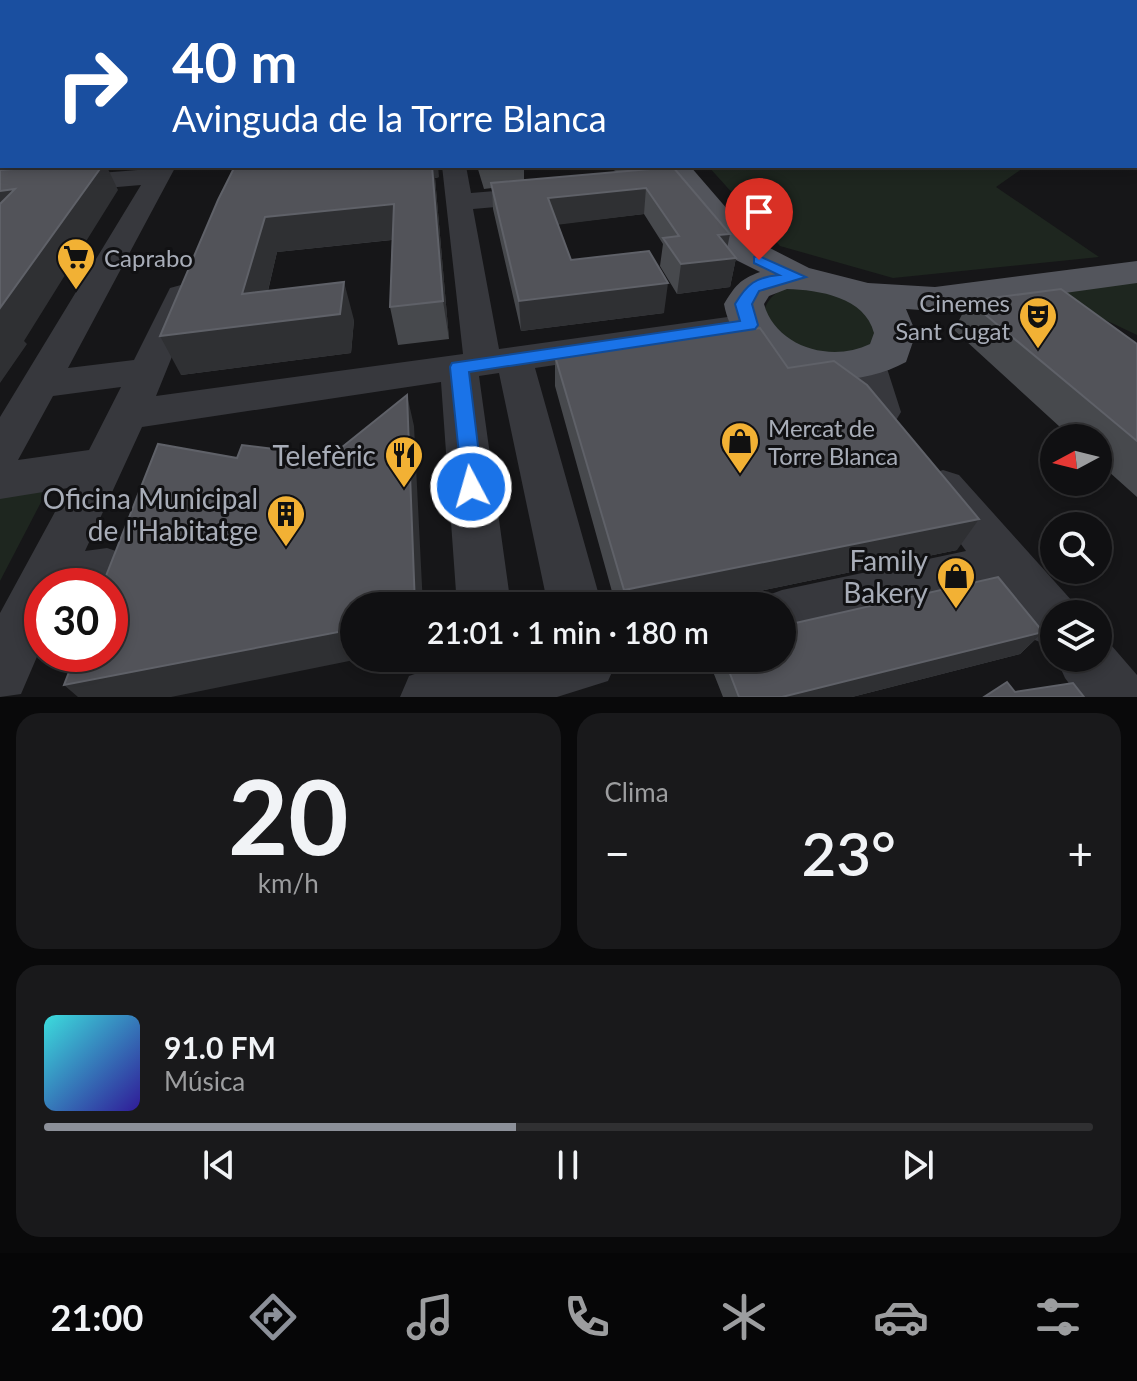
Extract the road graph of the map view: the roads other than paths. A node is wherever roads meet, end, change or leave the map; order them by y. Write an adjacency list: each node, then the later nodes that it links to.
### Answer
1 (454, 168): 6 (street)
2 (161, 171): 4 (street); 19 (street)
3 (673, 177): 7 (main road)
4 (0, 189)
5 (565, 192): 6 (street)
6 (459, 202): 15 (street)
7 (741, 248): 10 (main road); 13 (main road)
8 (194, 267): 18 (street)
9 (1126, 270): 12 (main road)
10 (798, 277): 11 (main road); 13 (main road)
11 (862, 294): 12 (main road); 14 (main road)
12 (935, 299): 14 (main road)
13 (751, 307): 15 (street); 17 (main road)
14 (896, 328): 16 (main road)
15 (486, 364): 21 (street); 27 (street); 28 (street)
16 (870, 365): 17 (main road); 20 (street)
17 (820, 367): 20 (street)
18 (147, 371): 19 (street); 21 (street)
19 (41, 384): 22 (street)
20 (881, 412): 25 (street)
21 (128, 415): 23 (street)
22 (4, 439)
23 (102, 465): 24 (street); 26 (street)
24 (0, 481)
25 (1007, 565): 29 (street); 30 (street)
26 (51, 568)
27 (484, 592)
28 (570, 592)
29 (1040, 604)
30 (796, 613)
31 (24, 624): 34 (street)
32 (486, 672): 35 (street)
33 (1096, 672): 36 (street)
34 (0, 673)
35 (430, 697)
36 (1117, 697)

